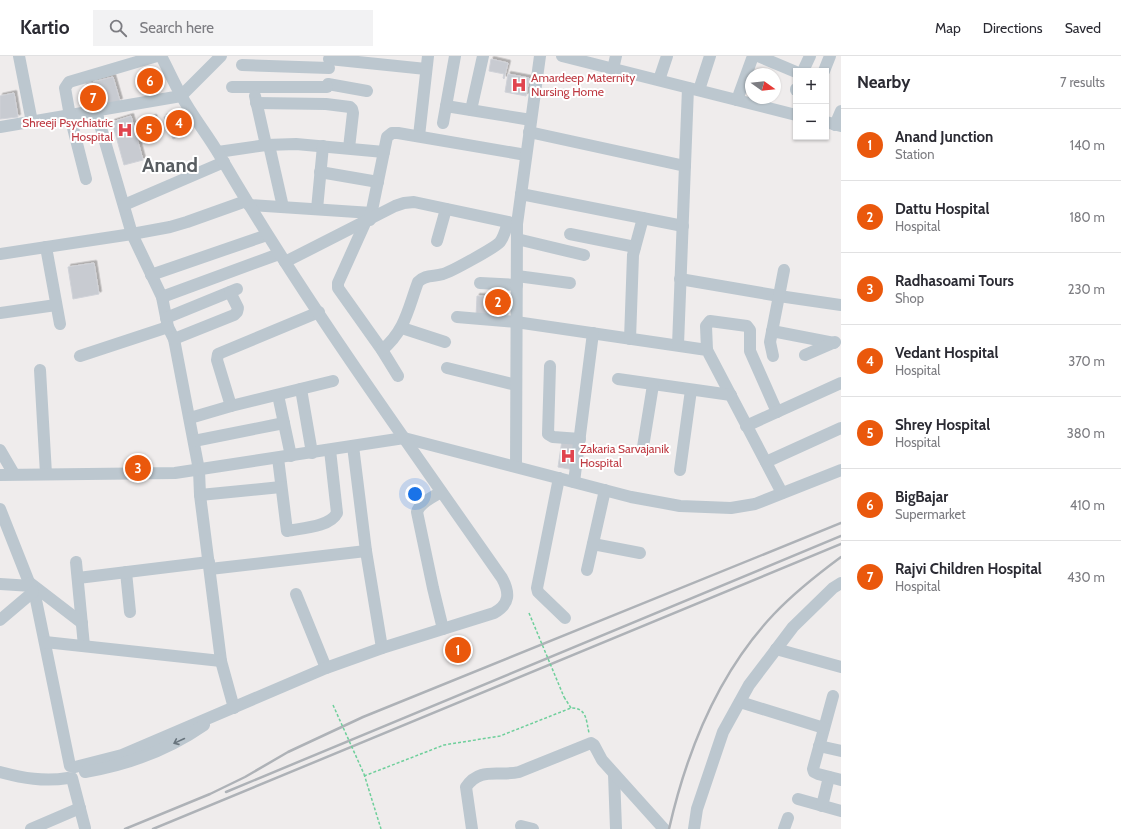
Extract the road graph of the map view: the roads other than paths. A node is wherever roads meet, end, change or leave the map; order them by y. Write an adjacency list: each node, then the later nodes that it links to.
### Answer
1 (19, 56): 41 (street)
2 (157, 56): 40 (street)
3 (161, 56): 31 (street)
4 (221, 56): 31 (street)
5 (428, 56): 22 (street)
6 (455, 56): 35 (street)
7 (483, 56): 36 (street)
8 (540, 56): 44 (street)
9 (562, 56): 23 (street)
10 (616, 56): 23 (street)
11 (667, 56): 25 (street)
12 (710, 56): 29 (street)
13 (753, 56): 32 (street)
14 (758, 56): 24 (street)
15 (810, 56): 20 (street)
16 (830, 56): 21 (street)
17 (373, 60): 18 (street); 22 (street)
18 (329, 61): 19 (street); 26 (street)
19 (242, 65)
20 (804, 68)
21 (825, 68)
22 (426, 69): 46 (street)
23 (612, 69): 25 (street)
24 (793, 71)
25 (659, 80): 29 (street)
26 (327, 86): 28 (street); 30 (street); 34 (street)
27 (232, 87): 28 (street)
28 (253, 87): 33 (street)
29 (694, 89): 32 (street); 53 (street)
30 (367, 91)
31 (181, 96): 37 (street); 52 (street)
32 (736, 100): 39 (street)
33 (256, 103): 34 (street); 47 (street)
34 (326, 104): 49 (street)
35 (446, 106): 36 (street); 42 (street)
36 (471, 110): 44 (street)
37 (96, 111): 40 (street); 59 (street)
38 (841, 111): 43 (street)
39 (793, 114)
40 (70, 116): 41 (street); 55 (street)
41 (32, 122): 45 (street)
42 (443, 123)
43 (834, 124)
44 (530, 126): 51 (street); 53 (street)
45 (0, 127)
46 (418, 136): 50 (street); 51 (street)
47 (268, 145): 48 (street); 52 (street); 60 (street)
48 (323, 146): 49 (street); 54 (street)
49 (349, 148): 50 (street)
50 (384, 152): 56 (street)
51 (526, 155): 57 (street)
52 (221, 157): 58 (street); 59 (street)
53 (685, 166): 66 (street)
54 (320, 172): 56 (street); 61 (street)
55 (86, 179)
56 (378, 182): 63 (street)
57 (521, 194): 64 (street); 65 (street)
58 (247, 203): 60 (street); 67 (street); 69 (street)
59 (124, 205): 67 (street)
60 (283, 208): 61 (street)
61 (317, 209): 63 (street)
62 (446, 209): 63 (street); 65 (street); 71 (street)
63 (369, 218): 76 (street); 101 (street)
64 (643, 218): 66 (street); 73 (street)
65 (512, 223): 70 (street); 93 (street)
66 (683, 226): 79 (street)
67 (132, 234): 72 (street); 78 (street)
68 (570, 234): 73 (street)
69 (267, 235): 76 (street); 78 (street)
70 (517, 239): 75 (street); 80 (street)
71 (437, 241)
72 (46, 247): 74 (street); 85 (street)
73 (635, 247): 97 (street)
74 (0, 254)
75 (584, 255)
76 (282, 258): 84 (street); 88 (street)
77 (784, 270): 83 (street)
78 (151, 275): 84 (street)
79 (680, 279): 83 (street); 100 (street)
80 (517, 280): 81 (street); 82 (street); 91 (street)
81 (480, 283)
82 (570, 283)
83 (779, 296): 86 (street); 94 (street)
84 (162, 297): 90 (street)
85 (56, 305): 87 (street); 92 (street)
86 (841, 305)
87 (0, 312)
88 (319, 312): 119 (street); 125 (street)
89 (457, 317): 91 (street)
90 (167, 322): 96 (street); 96 (street); 104 (street)
91 (516, 322): 95 (street); 113 (street)
92 (60, 324)
93 (402, 328): 99 (street); 101 (street)
94 (772, 331): 98 (street); 105 (street)
95 (593, 333): 97 (street); 126 (street)
96 (174, 339): 121 (street)
97 (630, 339): 100 (street)
98 (837, 341): 103 (street)
99 (445, 342)
100 (678, 346): 102 (street)
101 (382, 350): 109 (street)
102 (707, 350): 118 (street); 120 (street)
103 (805, 355)
104 (80, 356)
105 (773, 356)
106 (550, 366): 126 (street)
107 (446, 368): 113 (street)
108 (40, 370): 142 (street)
109 (398, 376)
110 (618, 379): 114 (street)
111 (333, 382): 115 (street)
112 (841, 383): 120 (street)
113 (516, 384): 136 (street)
114 (652, 385): 116 (street); 129 (street)
115 (301, 389): 117 (street); 132 (street)
116 (691, 390): 118 (street); 138 (street)
117 (278, 395): 119 (street); 122 (street)
118 (731, 395): 123 (street)
119 (231, 406): 121 (street)
120 (777, 412): 123 (street)
121 (190, 418): 127 (street)
122 (284, 423): 127 (street); 133 (street)
123 (746, 426): 135 (street)
124 (841, 428): 135 (street)
125 (404, 438): 128 (street); 136 (street); 147 (street)
126 (580, 439): 144 (street)
127 (194, 441): 137 (street)
128 (353, 446): 131 (street); 152 (street)
129 (643, 447)
130 (0, 450): 141 (street)
131 (330, 450): 132 (street); 145 (street)
132 (312, 452): 133 (street)
133 (291, 456): 134 (street)
134 (278, 458): 137 (street); 145 (street)
135 (766, 462): 148 (street)
136 (516, 466): 143 (street)
137 (199, 470): 142 (street); 149 (street)
138 (680, 470)
139 (841, 470): 148 (street)
140 (0, 474): 141 (street)
141 (14, 474): 142 (street)
142 (46, 474)
143 (559, 478): 144 (street); 164 (street)
144 (574, 482): 146 (street)
145 (281, 487): 149 (street)
146 (605, 490): 148 (street); 151 (street)
147 (442, 492): 167 (street); 167 (street)
148 (782, 493)
149 (200, 494): 155 (street)
150 (0, 509): 161 (street)
151 (593, 544): 153 (street); 156 (street)
152 (366, 551): 155 (street); 170 (street)
153 (640, 553)
154 (76, 562): 158 (street)
155 (209, 566): 157 (street); 172 (street)
156 (587, 570)
157 (126, 572): 158 (street); 163 (street)
158 (78, 578): 166 (street)
159 (841, 583): 171 (street)
160 (0, 584): 161 (street)
161 (32, 587): 165 (street); 166 (street); 168 (street)
162 (296, 594): 174 (street)
163 (130, 612)
164 (565, 618)
165 (0, 620)
166 (82, 623): 169 (street)
167 (443, 630): 170 (street)
168 (45, 642): 169 (street); 183 (street)
169 (84, 646): 172 (street)
170 (382, 648): 174 (street)
171 (776, 649): 173 (street); 176 (street)
172 (221, 661): 177 (street)
173 (841, 667)
174 (326, 668): 177 (street)
175 (833, 696): 178 (street)
176 (740, 702): 178 (street); 195 (street)
177 (228, 710): 183 (street)
178 (824, 728): 179 (street)
179 (819, 746): 180 (street); 185 (street)
180 (841, 751)
181 (0, 764): 183 (street)
182 (0, 772): 183 (street)
183 (71, 773): 188 (street)
184 (614, 774): 192 (street); 193 (street); 194 (street)
185 (835, 778): 187 (street)
186 (798, 799): 187 (street)
187 (822, 806): 189 (street)
188 (80, 808): 190 (street); 191 (street)
189 (841, 811)
190 (85, 828)
191 (31, 829)
192 (472, 829)
193 (616, 829)
194 (664, 829)
195 (694, 829)

